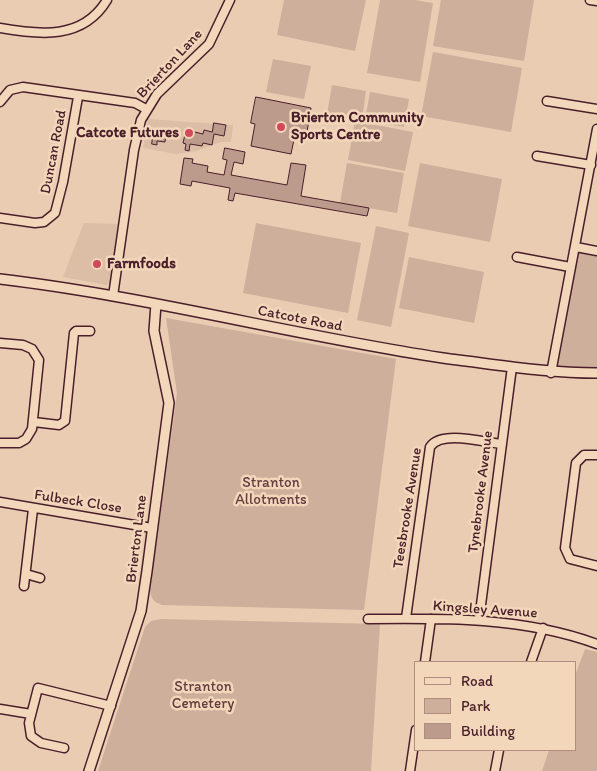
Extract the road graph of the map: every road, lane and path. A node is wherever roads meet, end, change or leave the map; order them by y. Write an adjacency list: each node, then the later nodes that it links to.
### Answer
1 (107, 0): 5 (street)
2 (230, 0): 9 (street, Brierton Lane)
3 (590, 0): 4 (street)
4 (597, 1)
5 (0, 28)
6 (78, 96): 8 (street, Duncan Road); 9 (street, Duncan Road); 14 (street, Duncan Road)
7 (547, 101): 10 (street)
8 (0, 102)
9 (146, 109): 20 (street, Brierton Lane)
10 (597, 109)
11 (597, 129): 13 (street)
12 (538, 156): 13 (street)
13 (591, 164): 15 (street)
14 (0, 218)
15 (576, 247): 16 (street); 18 (street)
16 (597, 251)
17 (517, 258): 18 (street)
18 (570, 267): 25 (street)
19 (0, 279): 20 (street, Catcote Road)
20 (113, 296): 21 (street, Catcote Road)
21 (156, 304): 24 (street, Catcote Road); 33 (street, Brierton Lane)
22 (90, 331): 27 (street)
23 (0, 343): 27 (street)
24 (512, 367): 25 (street, Catcote Road); 29 (street, Tynebrooke Avenue)
25 (551, 373): 26 (street, Catcote Road)
26 (597, 373)
27 (34, 422): 28 (street)
28 (0, 443)
29 (501, 444): 38 (street, Teesbrooke Avenue); 41 (street, Tynebrooke Avenue)
30 (597, 455): 34 (street)
31 (0, 502): 32 (street, Fulbeck Close)
32 (33, 509): 33 (street, Fulbeck Close); 35 (street)
33 (152, 528): 46 (street, Brierton Lane)
34 (597, 566)
35 (26, 574): 36 (street); 37 (street)
36 (40, 578)
37 (24, 586)
38 (406, 618): 39 (street, Kingsley Avenue); 40 (street, Kingsley Avenue)
39 (368, 619)
40 (431, 619): 41 (street, Kingsley Avenue); 44 (street)
41 (479, 620): 42 (street, Kingsley Avenue)
42 (542, 628): 43 (street, Kingsley Avenue); 45 (street)
43 (597, 644)
44 (425, 661)
45 (531, 661)
46 (111, 706): 48 (street); 52 (street, Brierton Lane)
47 (0, 709): 48 (street)
48 (31, 714): 50 (street)
49 (414, 744): 53 (street)
50 (64, 748)
51 (498, 751): 54 (street)
52 (89, 771)
53 (410, 771)
54 (495, 771)

